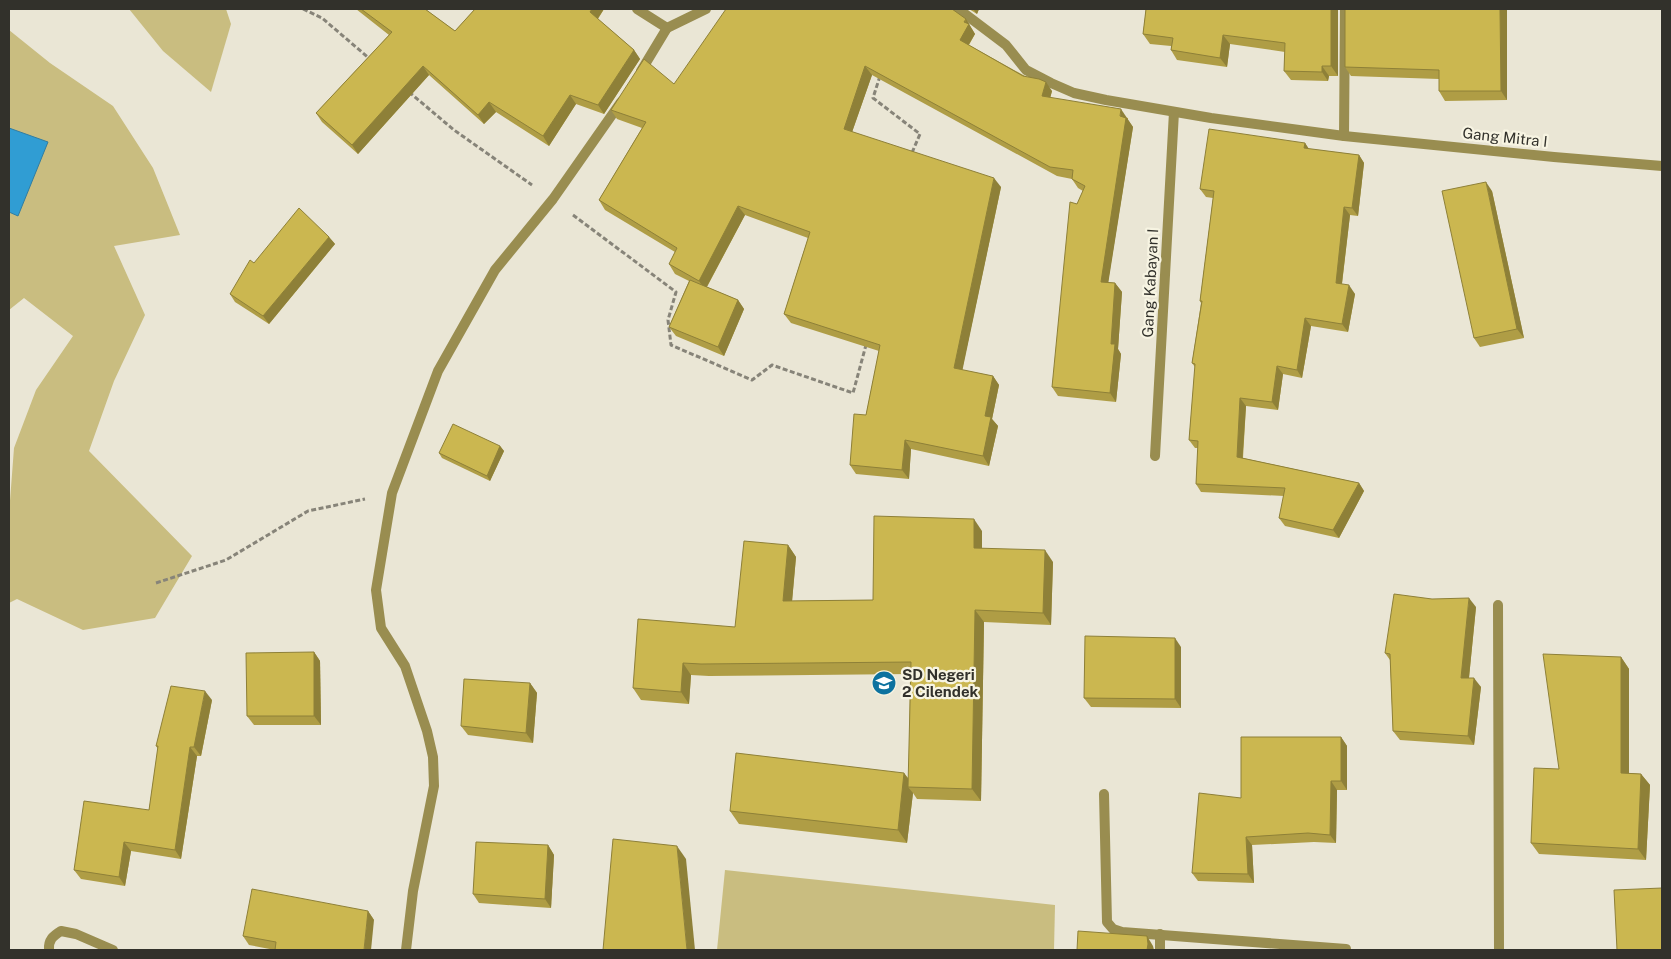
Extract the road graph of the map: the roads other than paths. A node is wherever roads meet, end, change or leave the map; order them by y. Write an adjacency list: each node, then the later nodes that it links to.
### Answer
1 (637, 9): 5 (street)
2 (706, 9): 5 (street)
3 (954, 9): 8 (street, Gang Mitra I)
4 (1345, 9): 9 (street)
5 (667, 28): 6 (street)
6 (634, 81)
7 (624, 96): 17 (street)
8 (1174, 112): 9 (street, Gang Mitra I); 11 (street, Gang Kabayan I)
9 (1344, 136): 10 (street, Gang Mitra I)
10 (1662, 166)
11 (1155, 456)
12 (1498, 605): 20 (street)
13 (1104, 794): 14 (street)
14 (1160, 934): 18 (street); 19 (street)
15 (50, 950): 16 (street)
16 (113, 950)
17 (406, 950)
18 (1160, 950)
19 (1346, 950)
20 (1498, 950)

